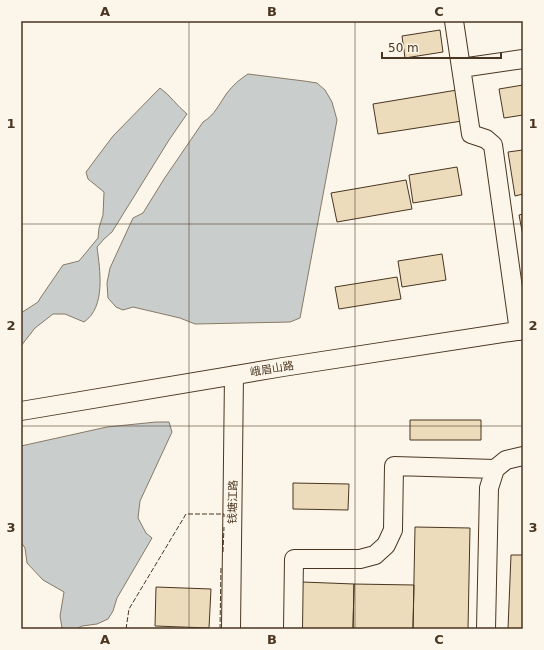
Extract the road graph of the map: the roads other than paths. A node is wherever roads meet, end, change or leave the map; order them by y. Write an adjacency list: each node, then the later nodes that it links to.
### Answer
1 (454, 21): 3 (street)
2 (523, 58): 3 (street)
3 (461, 68): 4 (street)
4 (518, 284): 5 (street)
5 (521, 330): 6 (street, 峨眉山路)
6 (234, 375): 7 (street, 峨眉山路); 10 (street, 钱塘江路)
7 (21, 410)
8 (523, 456): 9 (street)
9 (495, 469): 11 (street); 12 (street)
10 (231, 629)
11 (293, 629)
12 (486, 629)

